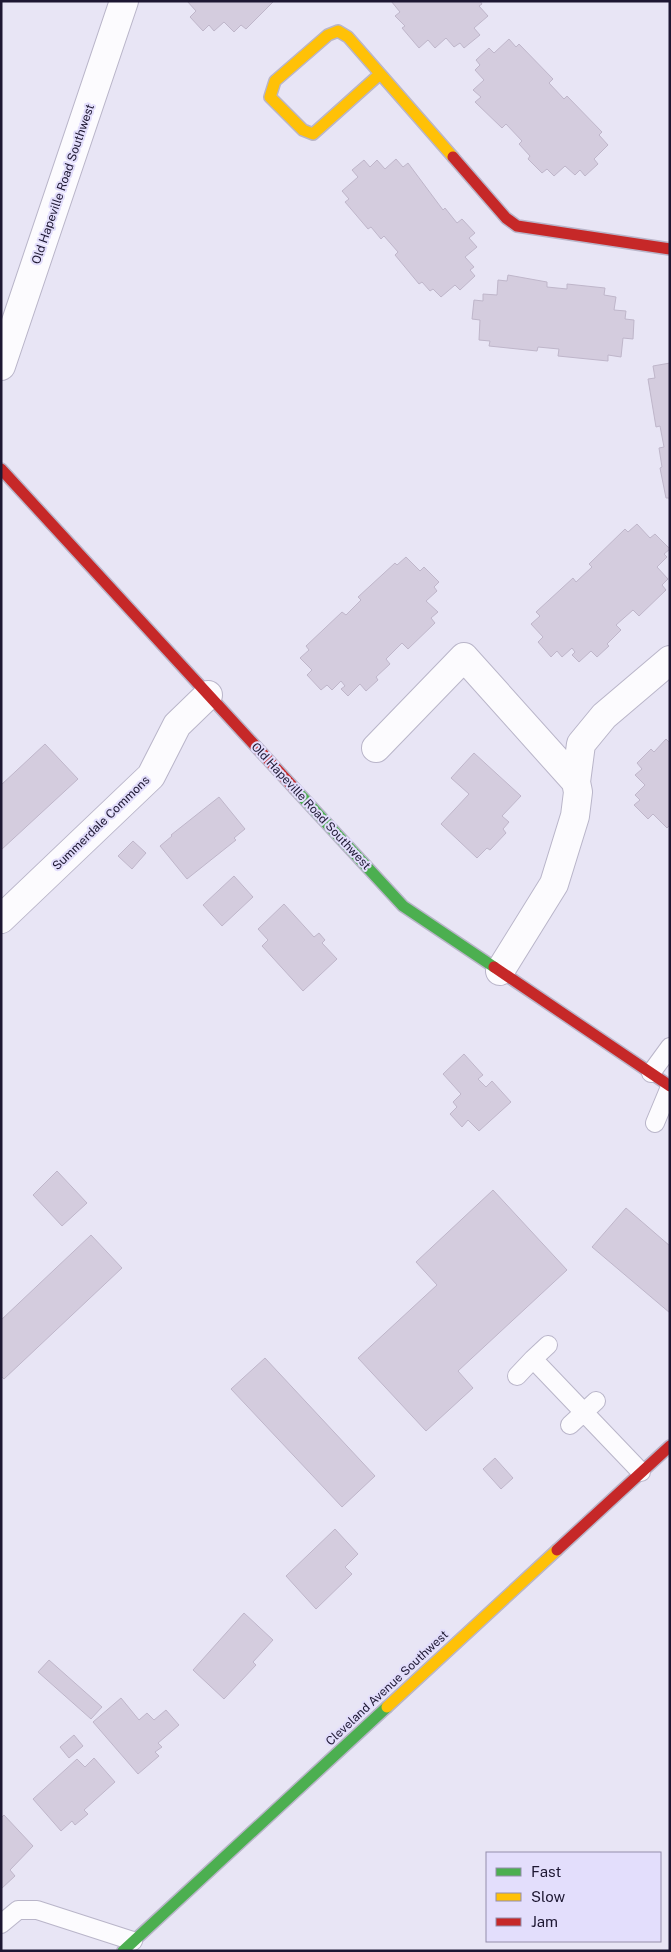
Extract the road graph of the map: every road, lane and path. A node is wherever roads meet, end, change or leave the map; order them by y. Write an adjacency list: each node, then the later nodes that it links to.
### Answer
1 (124, 1): 4 (street, Old Hapeville Road Southwest)
2 (380, 74): 2 (street); 3 (street)
3 (670, 249)
4 (1, 366)
5 (1, 469): 7 (street, Old Hapeville Road Southwest)
6 (670, 660): 9 (street)
7 (208, 695): 10 (street, Summerdale Commons); 11 (street, Old Hapeville Road Southwest)
8 (376, 748): 9 (street)
9 (576, 782): 11 (street)
10 (1, 919)
11 (500, 971): 13 (street, Old Hapeville Road Southwest)
12 (670, 1047): 13 (lane)
13 (651, 1073): 14 (street, Old Hapeville Road Southwest)
14 (670, 1087): 15 (lane)
15 (655, 1123)
16 (548, 1345): 17 (lane)
17 (533, 1359): 18 (lane); 19 (lane)
18 (516, 1376)
19 (590, 1406): 20 (lane); 22 (lane)
20 (570, 1425)
21 (670, 1446): 22 (street, Cleveland Avenue Southwest)
22 (642, 1472): 24 (street, Cleveland Avenue Southwest)
23 (1, 1924): 24 (lane)
24 (128, 1946)

